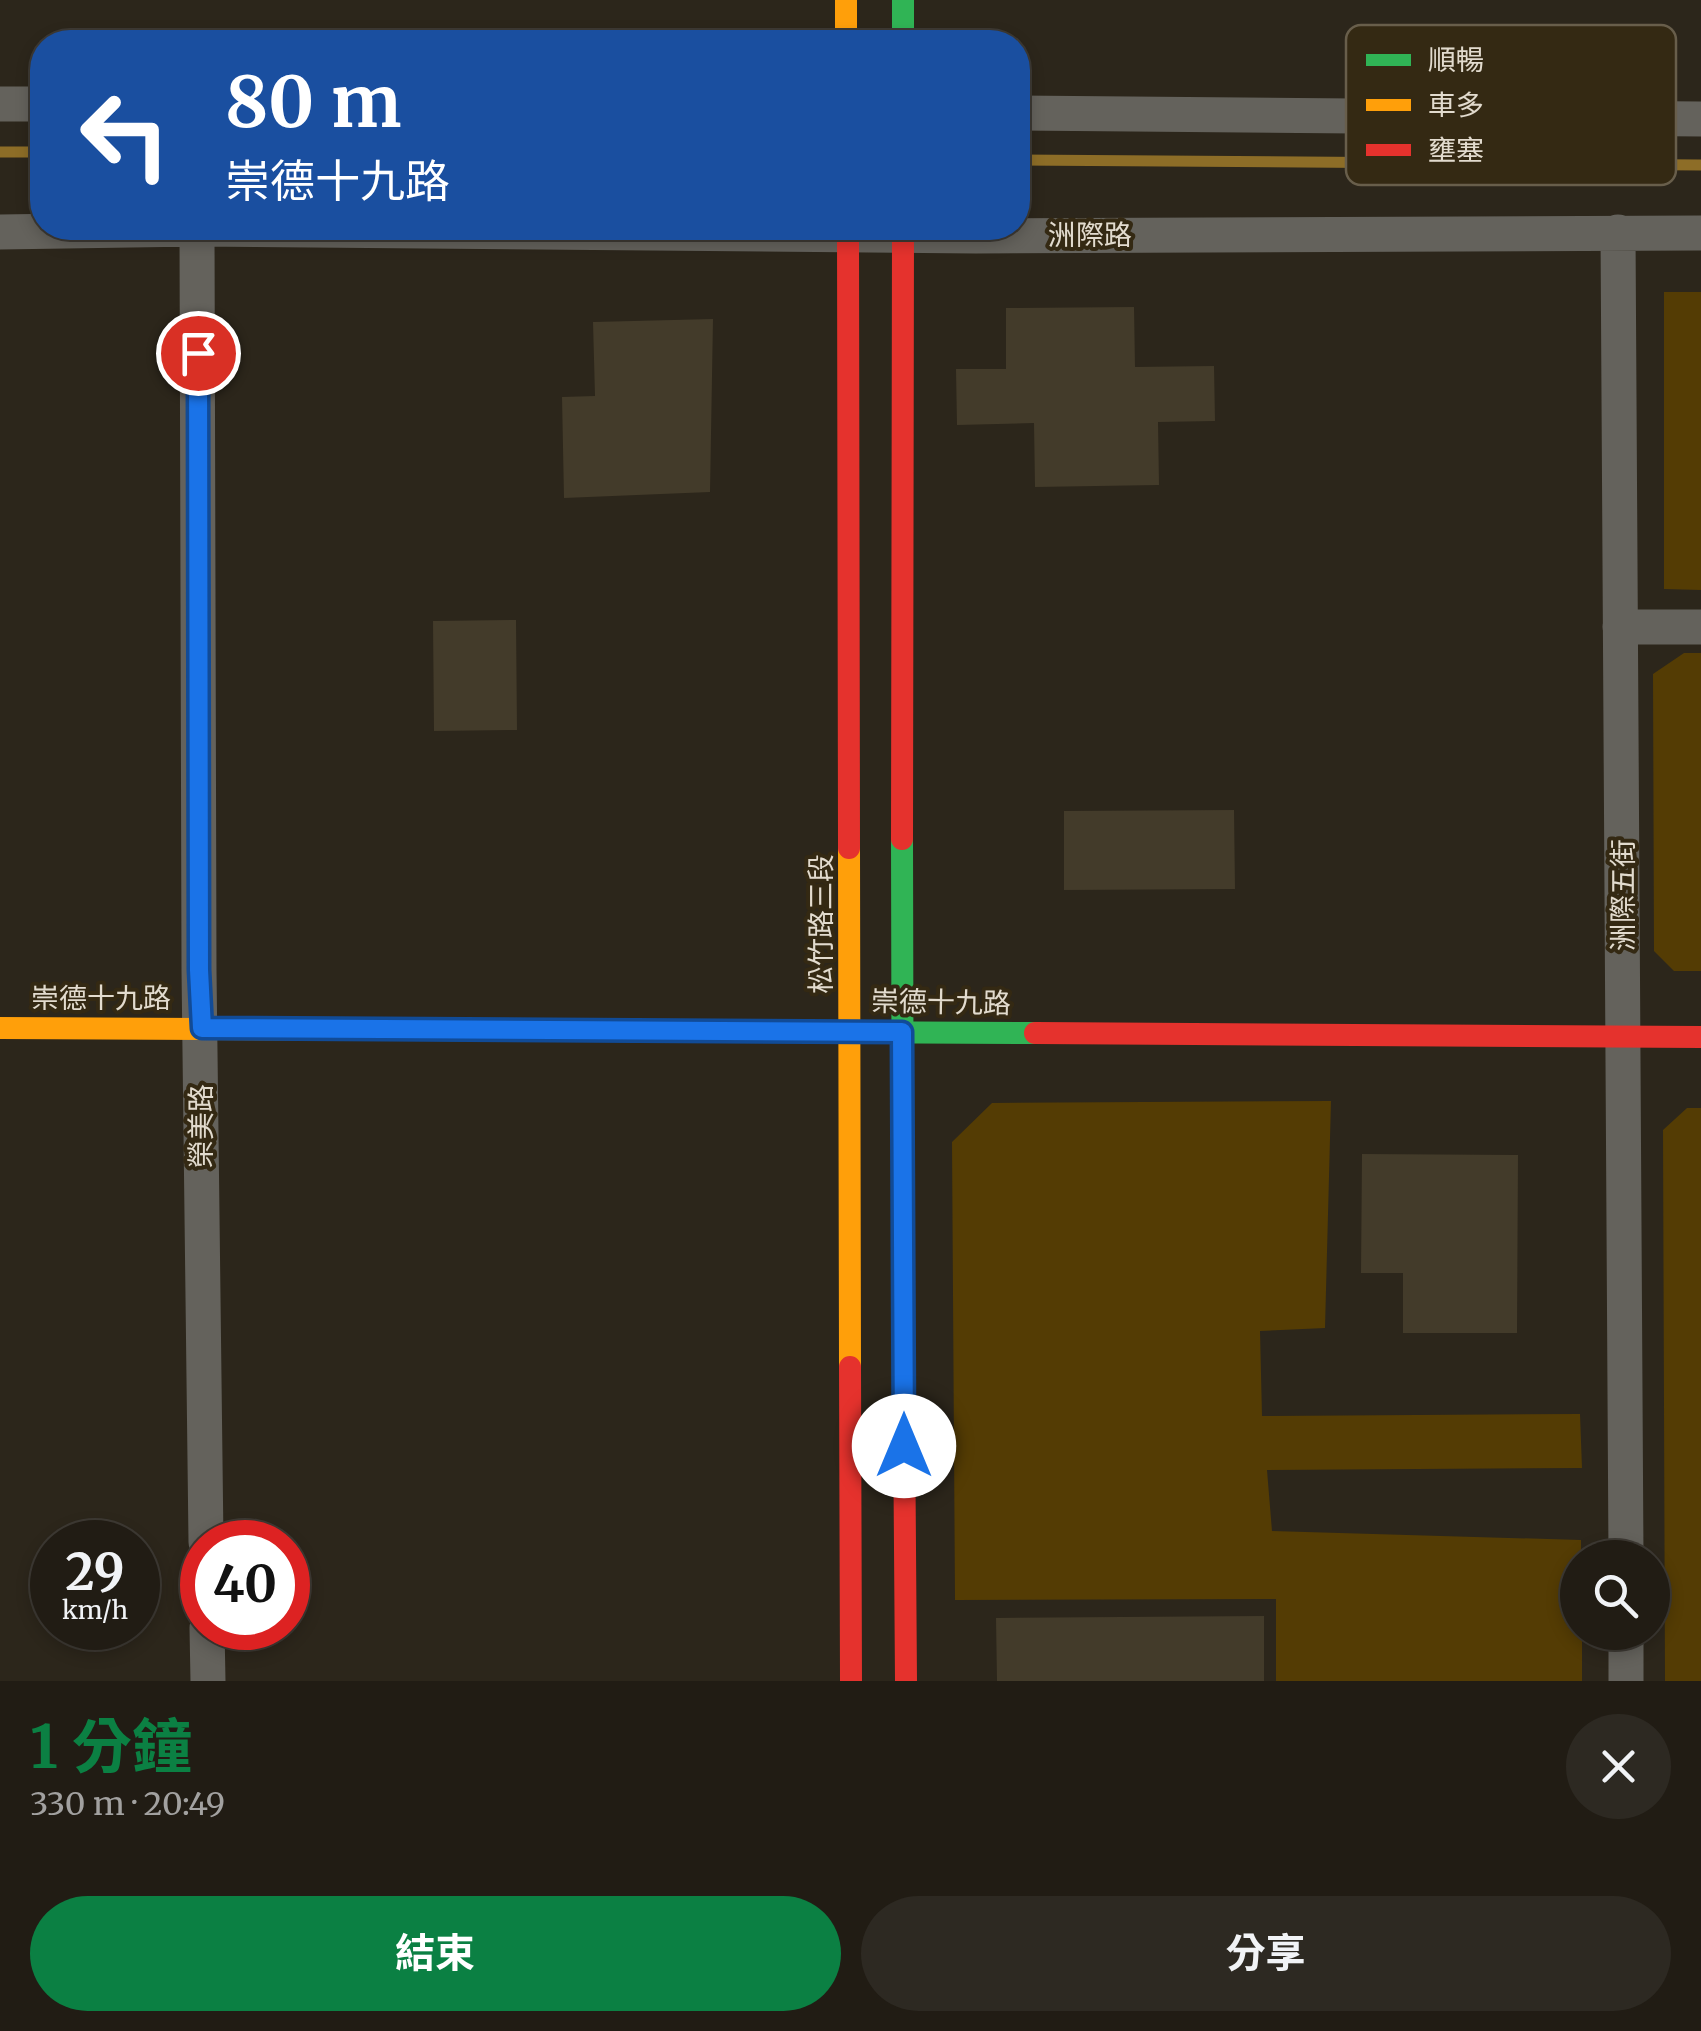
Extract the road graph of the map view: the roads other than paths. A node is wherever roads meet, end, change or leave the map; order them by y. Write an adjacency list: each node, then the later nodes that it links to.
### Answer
1 (846, 0): 3 (street)
2 (903, 0): 4 (street)
3 (846, 30)
4 (903, 30)
5 (0, 104): 6 (street)
6 (30, 104)
7 (1030, 113): 8 (street)
8 (1346, 116)
9 (1676, 119): 10 (street)
10 (1701, 119)
11 (1030, 231): 14 (street, 洲際路)
12 (0, 232): 13 (street, 洲際路)
13 (30, 232)
14 (1618, 232): 15 (street, 洲際路); 19 (street, 洲際五街)
15 (1701, 233)
16 (197, 240): 22 (street, 榮美路)
17 (848, 240): 23 (street, 松竹路三段)
18 (903, 240): 24 (street)
19 (1620, 627): 20 (street); 25 (street, 洲際五街)
20 (1701, 627)
21 (0, 1028): 22 (street, 崇德十九路)
22 (202, 1028): 23 (street, 崇德十九路); 27 (street, 榮美路)
23 (852, 1031): 24 (street, 崇德十九路); 32 (street, 松竹路三段)
24 (902, 1032): 25 (street, 崇德十九路); 33 (street)
25 (1624, 1036): 26 (street, 崇德十九路); 28 (street, 洲際五街)
26 (1701, 1037)
27 (206, 1520)
28 (1626, 1540)
29 (207, 1650): 31 (street)
30 (1626, 1650): 34 (street)
31 (208, 1681)
32 (852, 1681)
33 (906, 1681)
34 (1626, 1681)

